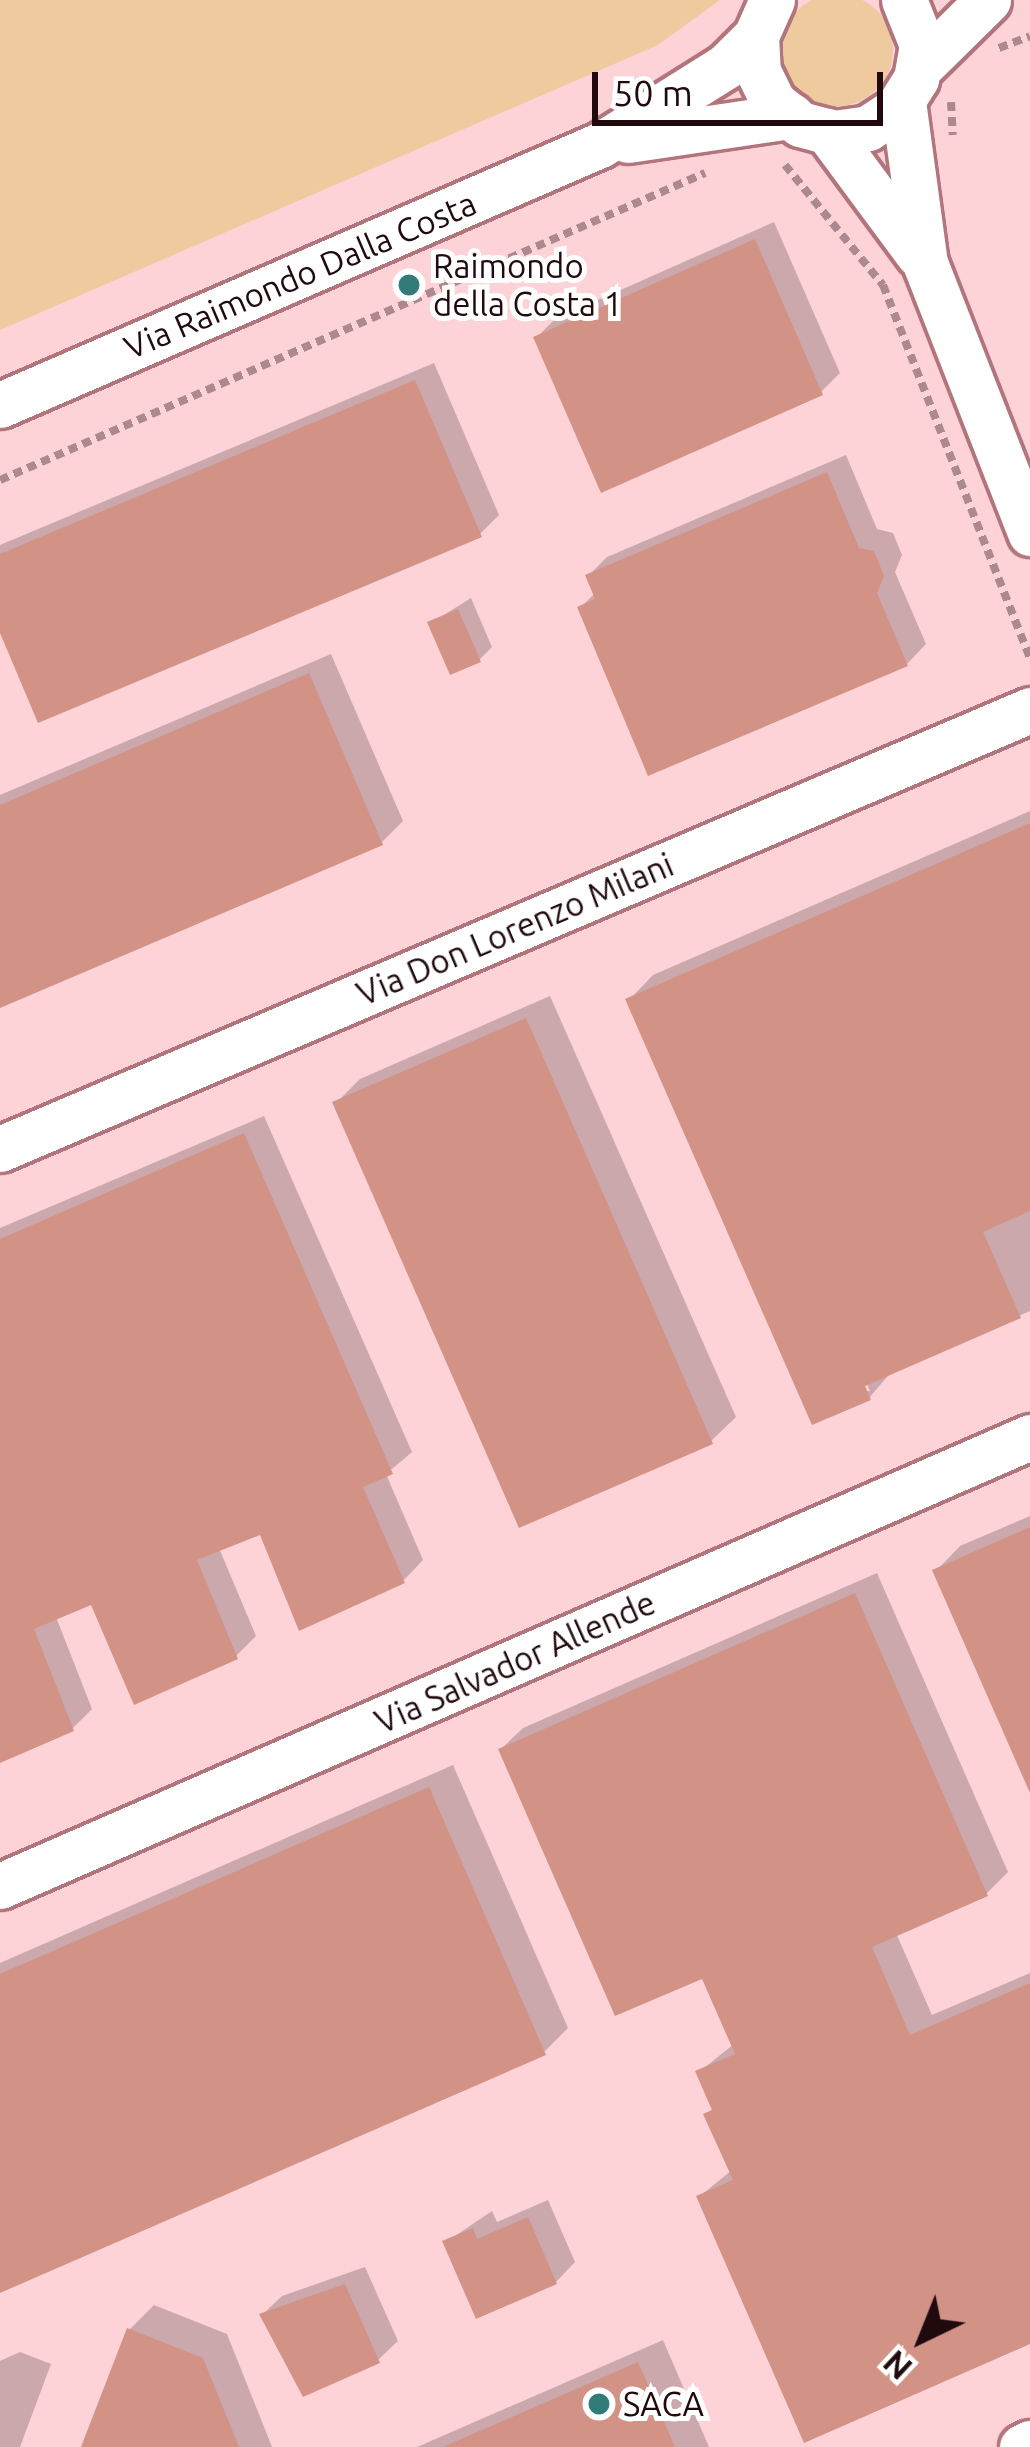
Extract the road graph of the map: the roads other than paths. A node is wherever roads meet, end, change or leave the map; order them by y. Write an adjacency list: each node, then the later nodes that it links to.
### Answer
1 (904, 0): 4 (street)
2 (988, 0): 4 (street)
3 (764, 18): 5 (street); 6 (street)
4 (911, 85): 5 (street); 7 (street)
5 (809, 123): 6 (street); 7 (street)
6 (600, 145): 8 (street, Via Raimondo Dalla Costa)
7 (925, 263): 9 (street)
8 (0, 404)
9 (1030, 533)
10 (1030, 710): 11 (street, Via Don Lorenzo Milani)
11 (0, 1149)
12 (1030, 1437): 13 (street, Via Salvador Allende)
13 (0, 1886)

